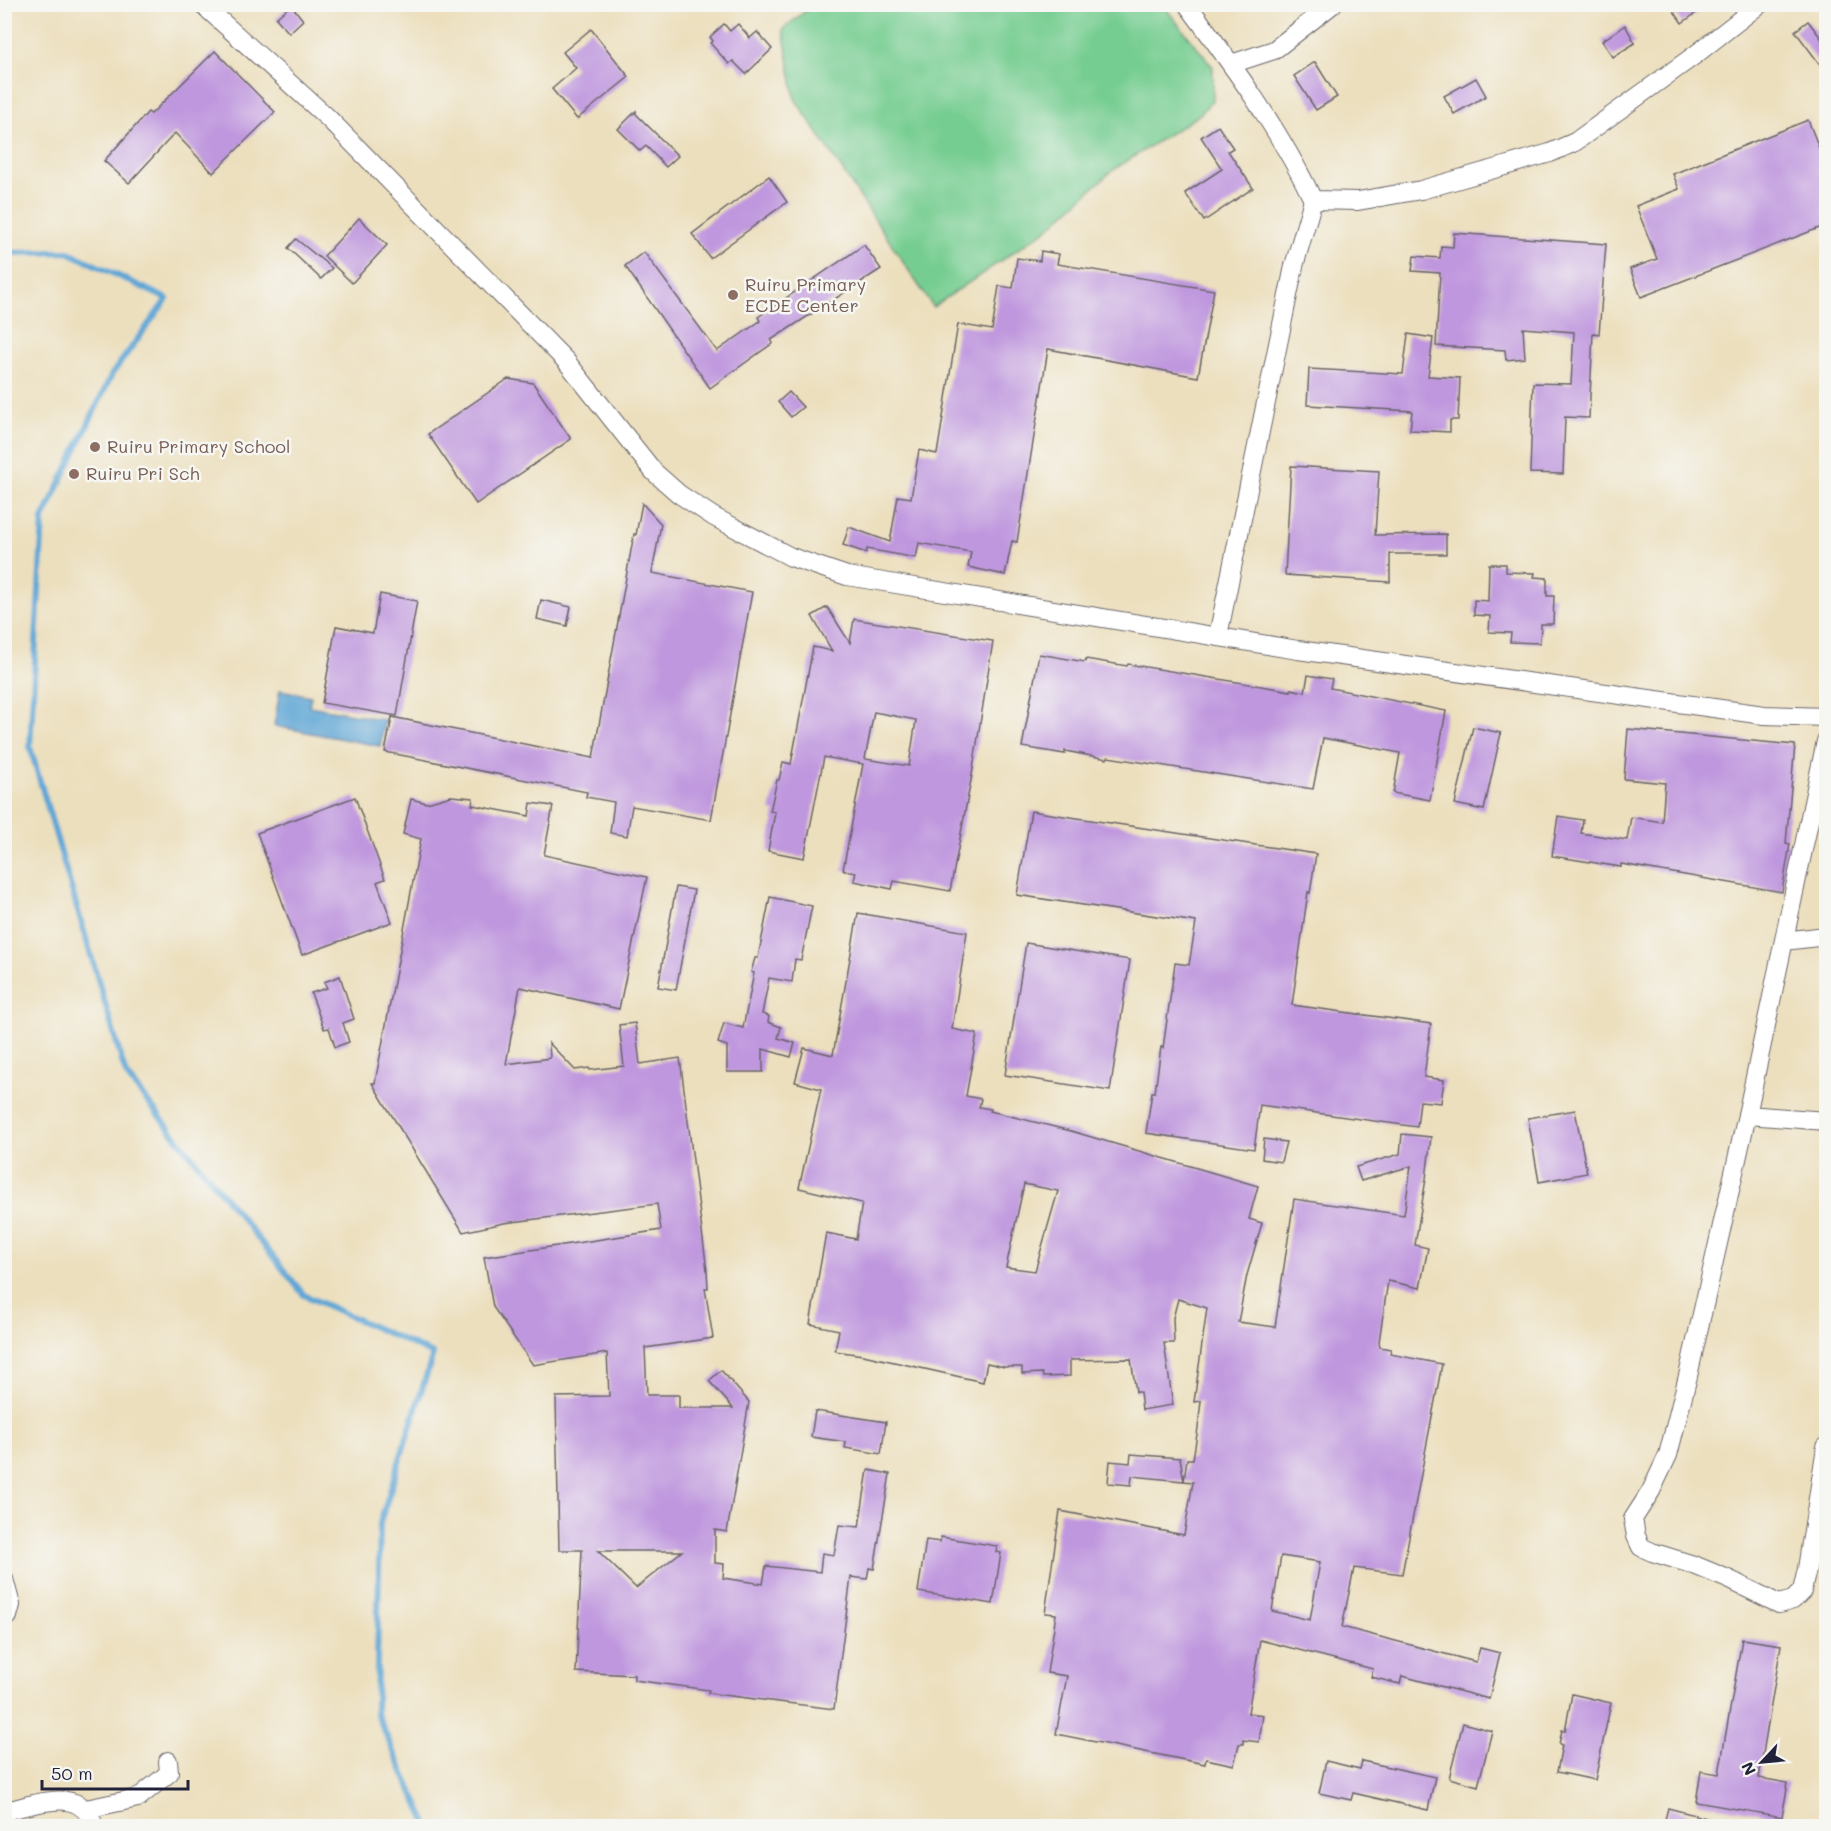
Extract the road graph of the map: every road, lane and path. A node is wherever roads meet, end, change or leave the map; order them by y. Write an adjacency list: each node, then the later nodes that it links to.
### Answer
1 (202, 4): 7 (street)
2 (1187, 4): 5 (street)
3 (1333, 4): 5 (street)
4 (1760, 4): 6 (street)
5 (1231, 64): 6 (street)
6 (1313, 200): 7 (street)
7 (1218, 636): 8 (street)
8 (1827, 717)
9 (1827, 741): 10 (street)
10 (1818, 820): 12 (street)
11 (1827, 936): 12 (street)
12 (1784, 941): 13 (street)
13 (1747, 1115): 14 (street); 15 (street)
14 (1827, 1121)
15 (1827, 1447)
16 (4, 1579): 17 (street)
17 (4, 1618)
18 (168, 1761): 19 (street)
19 (86, 1809): 20 (street); 21 (street)
20 (4, 1811)
21 (94, 1827)

